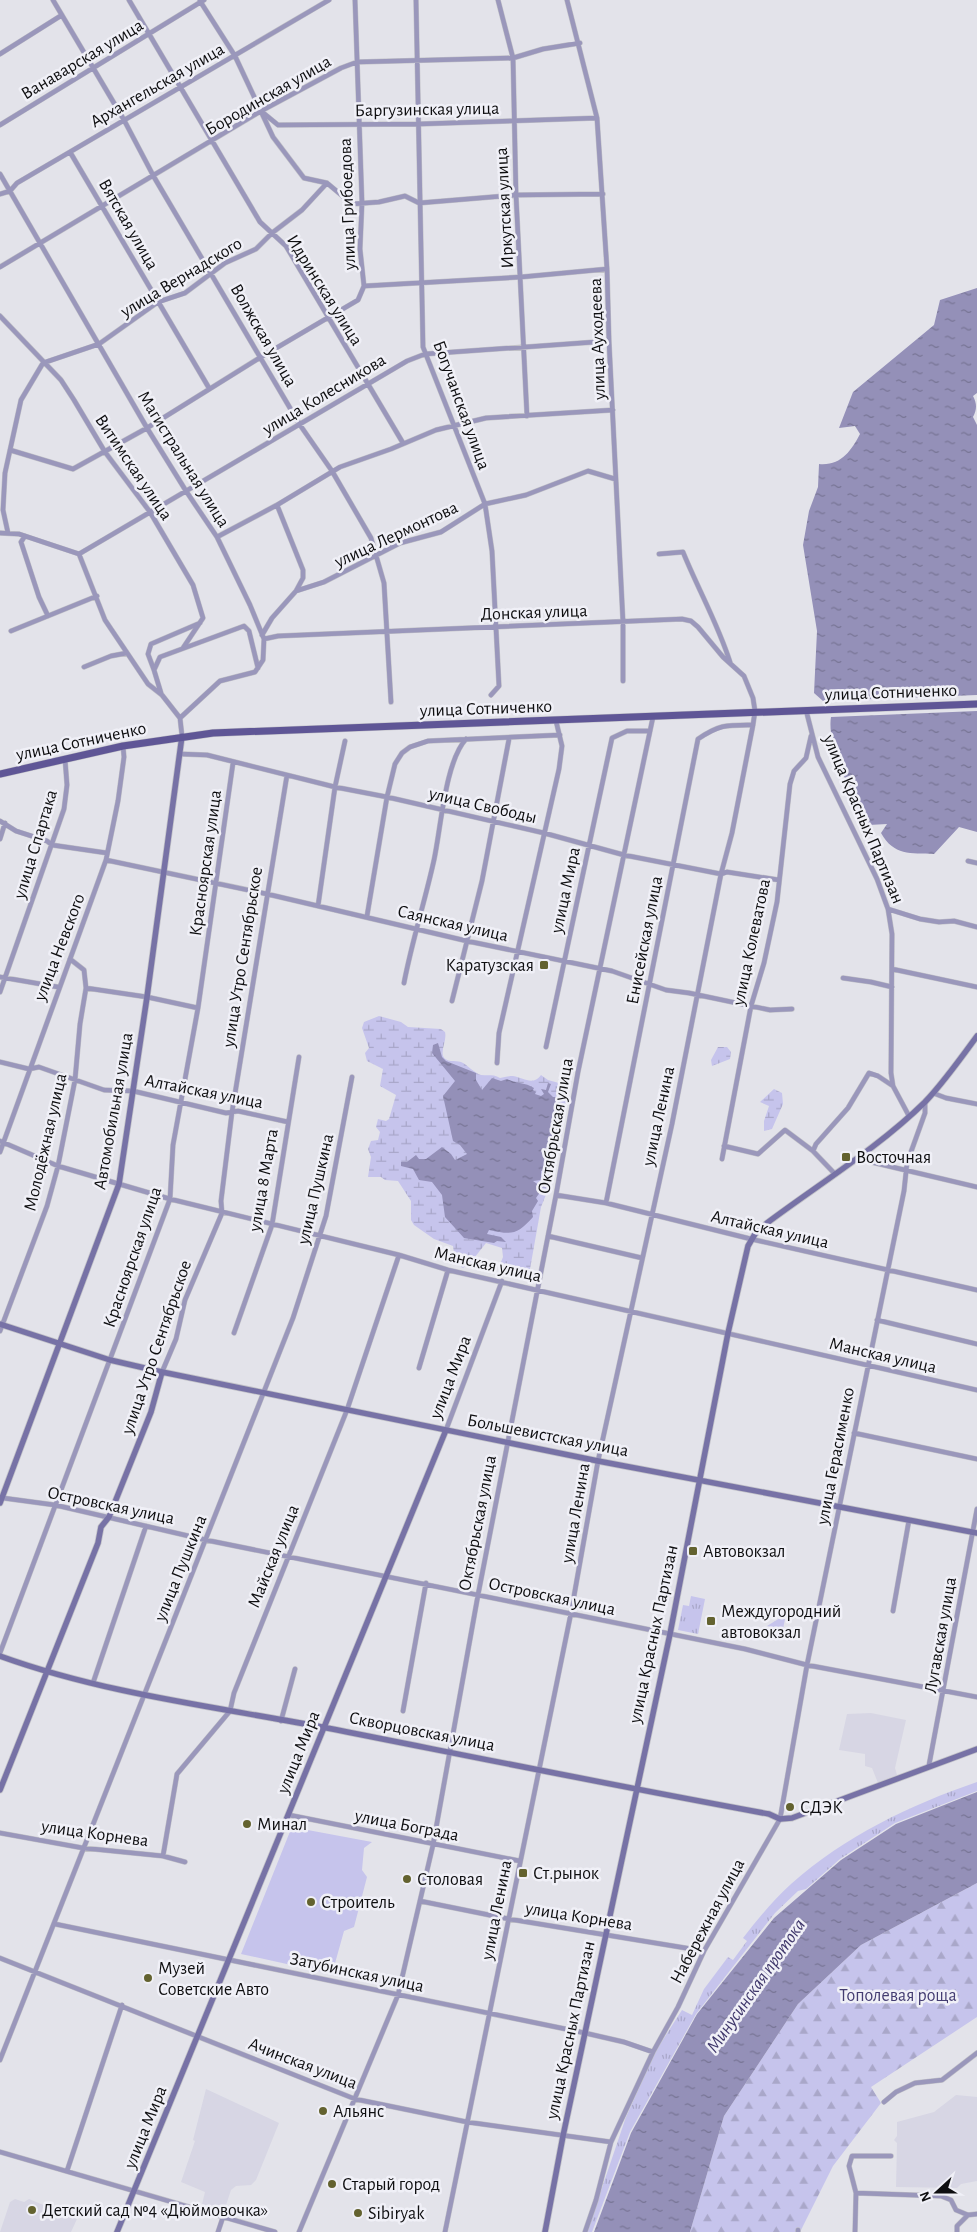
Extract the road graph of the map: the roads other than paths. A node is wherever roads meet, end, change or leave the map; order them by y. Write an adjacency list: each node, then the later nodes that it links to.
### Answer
1 (53, 0): 9 (street, Волжская улица)
2 (129, 0): 10 (street, Идринская улица)
3 (329, 0): 13 (street, Архангельская улица)
4 (355, 0): 16 (street, улица Грибоедова)
5 (416, 0): 15 (street, Богучанская улица)
6 (498, 0): 14 (street, Иркутская улица)
7 (568, 0): 11 (street, улица Ауходеева)
8 (201, 1): 10 (street, Ванаварская улица); 13 (street)
9 (62, 16): 12 (street); 17 (street, Волжская улица)
10 (149, 34): 17 (street, Ванаварская улица); 18 (street, Идринская улица)
11 (580, 43): 14 (street, Бородинская улица); 20 (street, улица Ауходеева)
12 (0, 54)
13 (234, 56): 18 (street, Архангельская улица); 19 (street)
14 (513, 58): 15 (street, Бородинская улица); 22 (street, Иркутская улица)
15 (418, 60): 16 (street, Бородинская улица); 24 (street, Богучанская улица)
16 (357, 62): 19 (street, Бородинская улица); 23 (street, улица Грибоедова)
17 (93, 69): 21 (street, Волжская улица); 25 (street, Ванаварская улица)
18 (181, 88): 21 (street, Архангельская улица); 26 (street, Идринская улица)
19 (261, 111): 23 (street, Баргузинская улица); 26 (street, Бородинская улица); 30 (street)
20 (597, 118): 22 (street, Баргузинская улица); 33 (street, улица Ауходеева)
21 (124, 120): 27 (street, Архангельская улица); 29 (street, Волжская улица)
22 (514, 120): 24 (street, Баргузинская улица); 34 (street, Иркутская улица)
23 (358, 124): 24 (street, Баргузинская улица); 36 (street, улица Грибоедова)
24 (419, 124): 35 (street, Богучанская улица)
25 (0, 125)
26 (213, 142): 29 (street, Бородинская улица); 38 (street, Идринская улица)
27 (70, 152): 31 (street, Архангельская улица); 37 (street, Вятская улица)
28 (0, 174): 31 (street, Магистральная улица)
29 (154, 177): 37 (street, Бородинская улица); 42 (street, Волжская улица)
30 (327, 183): 36 (street); 38 (street, улица Вернадского)
31 (10, 191): 32 (street, Архангельская улица); 39 (street, Магистральная улица)
32 (0, 194)
33 (603, 194): 34 (street); 41 (street, улица Ауходеева)
34 (516, 195): 35 (street); 43 (street, Иркутская улица)
35 (419, 203): 36 (street); 44 (street, Богучанская улица)
36 (362, 204): 45 (street, улица Грибоедова)
37 (102, 206): 39 (street, Бородинская улица); 46 (street, Вятская улица)
38 (272, 233): 42 (street, улица Вернадского); 48 (street, Идринская улица)
39 (40, 244): 40 (street, Бородинская улица); 50 (street, Магистральная улица)
40 (0, 267)
41 (608, 269): 43 (street); 49 (street, улица Ауходеева)
42 (212, 274): 46 (street, улица Вернадского); 53 (street, Волжская улица)
43 (521, 277): 44 (street); 51 (street, Иркутская улица)
44 (423, 283): 45 (street); 52 (street, Богучанская улица)
45 (364, 286): 48 (street)
46 (158, 302): 50 (street, улица Вернадского); 56 (street, Вятская улица)
47 (0, 316): 54 (street, Витимская улица)
48 (329, 318): 53 (street); 55 (street, Идринская улица)
49 (609, 341): 51 (street, улица Колесникова); 57 (street, улица Ауходеева)
50 (99, 344): 54 (street, улица Вернадского); 61 (street, Магистральная улица)
51 (523, 346): 52 (street, улица Колесникова); 58 (street, Иркутская улица)
52 (426, 354): 55 (street, улица Колесникова); 60 (street, Богучанская улица)
53 (260, 357): 56 (street); 59 (street, Волжская улица)
54 (43, 363): 63 (street); 64 (street, Витимская улица)
55 (367, 384): 59 (street, улица Колесникова); 62 (street, Идринская улица)
56 (209, 388): 61 (street)
57 (614, 410): 58 (street); 66 (street, улица Ауходеева)
58 (527, 416): 60 (street)
59 (300, 425): 65 (street, Волжская улица); 67 (street, улица Колесникова)
60 (453, 425): 62 (street); 68 (street, Богучанская улица)
61 (147, 428): 64 (street); 67 (street, Магистральная улица)
62 (403, 443): 65 (street)
63 (10, 450): 64 (street); 72 (street)
64 (104, 452): 70 (street, Витимская улица)
65 (332, 472): 69 (street); 77 (street, Волжская улица)
66 (615, 479): 68 (street, улица Лермонтова); 81 (street, улица Ауходеева)
67 (186, 491): 70 (street, улица Колесникова); 74 (street, Магистральная улица)
68 (485, 504): 77 (street, улица Лермонтова); 83 (street, Богучанская улица)
69 (277, 505): 74 (street); 78 (street)
70 (150, 512): 75 (street, улица Колесникова); 82 (street, Витимская улица)
71 (0, 533): 72 (street)
72 (8, 533): 73 (street)
73 (25, 536): 75 (street); 80 (street)
74 (217, 537): 86 (street, Магистральная улица)
75 (79, 554): 79 (street)
76 (659, 554): 89 (street)
77 (377, 555): 78 (street, улица Лермонтова); 85 (street, Волжская улица)
78 (296, 591): 86 (street)
79 (97, 596): 80 (street); 88 (street)
80 (48, 616): 84 (street)
81 (623, 622): 83 (street, Донская улица); 89 (street, Донская улица); 93 (street, улица Ауходеева)
82 (200, 623): 87 (street); 92 (street)
83 (496, 628): 85 (street, Донская улица); 95 (street, Богучанская улица)
84 (11, 631)
85 (386, 632): 86 (street, Донская улица); 96 (street, Волжская улица)
86 (263, 637): 91 (street, Магистральная улица)
87 (183, 648): 91 (street); 92 (street)
88 (127, 653): 90 (street); 94 (street)
89 (730, 664): 99 (street, Донская улица)
90 (84, 667)
91 (258, 668): 101 (street)
92 (154, 670): 94 (street)
93 (623, 681)
94 (162, 695): 101 (street)
95 (491, 695)
96 (391, 702)
97 (977, 704): 98 (main road, улица Сотниченко)
98 (806, 710): 99 (main road, улица Сотниченко); 107 (street, улица Красных Партизан)
99 (755, 712): 100 (main road, улица Сотниченко); 103 (street, улица Ленина)
100 (653, 717): 102 (main road, улица Сотниченко); 104 (street, Октябрьская улица)
101 (180, 718): 106 (street)
102 (556, 721): 105 (street); 106 (main road, улица Сотниченко)
103 (753, 726): 131 (street, Енисейская улица); 133 (street, улица Ленина)
104 (650, 731): 125 (street, улица Мира); 127 (street, Октябрьская улица)
105 (560, 735): 109 (street); 122 (street)
106 (182, 736): 111 (main road, улица Сотниченко); 112 (main road, Автомобильная улица)
107 (811, 736): 134 (street, улица Колеватова); 138 (street, улица Красных Партизан)
108 (466, 738): 109 (street); 118 (street); 119 (street)
109 (509, 739): 120 (street)
110 (345, 741): 117 (street)
111 (123, 746): 113 (main road, улица Сотниченко); 126 (street, улица Невского)
112 (180, 754): 114 (street, улица Свободы); 132 (main road, Автомобильная улица)
113 (65, 759): 115 (main road, улица Сотниченко); 124 (street, улица Спартака)
114 (233, 763): 116 (street, улица Свободы); 135 (street, Красноярская улица)
115 (0, 774)
116 (287, 775): 117 (street, улица Свободы); 136 (street, улица Утро Сентябрьское)
117 (335, 787): 118 (street, улица Свободы); 137 (street)
118 (387, 797): 119 (street, улица Свободы); 139 (street)
119 (443, 810): 120 (street, улица Свободы); 141 (street)
120 (492, 821): 122 (street, улица Свободы); 142 (street)
121 (3, 822): 123 (street); 124 (street)
122 (544, 833): 125 (street, улица Свободы); 143 (street)
123 (0, 839)
124 (52, 845): 126 (street); 148 (street, улица Спартака)
125 (591, 845): 127 (street, улица Свободы); 145 (street, улица Мира)
126 (107, 853): 128 (street, улица Невского)
127 (624, 855): 131 (street, улица Свободы); 147 (street, Октябрьская улица)
128 (106, 860): 132 (street, Саянская улица); 144 (street, улица Невского)
129 (968, 860): 130 (street)
130 (977, 863)
131 (674, 864): 133 (street, улица Свободы); 151 (street, Енисейская улица)
132 (164, 873): 135 (street, Саянская улица); 158 (main road, Автомобильная улица)
133 (721, 874): 134 (street, улица Свободы); 157 (street, улица Ленина)
134 (779, 880): 160 (street, улица Колеватова)
135 (216, 884): 136 (street, Саянская улица); 161 (street, Красноярская улица)
136 (267, 894): 137 (street, Саянская улица); 178 (street, улица Утро Сентябрьское)
137 (318, 906): 139 (street, Саянская улица)
138 (888, 909): 140 (street); 146 (street, улица Красных Партизан)
139 (366, 916): 141 (street, Саянская улица)
140 (977, 928)
141 (417, 929): 142 (street, Саянская улица); 150 (street)
142 (467, 941): 143 (street, Саянская улица); 159 (street)
143 (518, 952): 145 (street, Саянская улица); 168 (street)
144 (70, 959): 152 (street, улица Невского); 154 (street, Молодёжная улица)
145 (566, 961): 147 (street, Саянская улица); 165 (street, улица Мира)
146 (892, 969): 153 (street); 155 (street, улица Красных Партизан)
147 (600, 970): 151 (street, Саянская улица); 192 (street, Октябрьская улица)
148 (2, 978): 152 (street); 156 (street, улица Спартака)
149 (843, 978): 155 (street)
150 (404, 983)
151 (649, 986): 157 (street, Саянская улица); 194 (street, Енисейская улица)
152 (58, 987): 169 (street, улица Невского)
153 (977, 987)
154 (86, 988): 158 (street); 171 (street, Молодёжная улица)
155 (892, 988): 172 (street, улица Красных Партизан)
156 (0, 992)
157 (696, 996): 160 (street, Саянская улица); 196 (street, улица Ленина)
158 (147, 997): 161 (street); 173 (main road, Автомобильная улица)
159 (452, 1001)
160 (750, 1006): 162 (street, Саянская улица); 182 (street, улица Колеватова)
161 (198, 1008): 176 (street, Красноярская улица)
162 (792, 1009)
163 (977, 1036): 164 (main road, улица Красных Партизан)
164 (975, 1043): 174 (main road, улица Красных Партизан)
165 (546, 1047)
166 (299, 1057): 180 (street, улица 8 Марта)
167 (0, 1062): 169 (street, Алтайская улица)
168 (497, 1063)
169 (29, 1069): 171 (street, Алтайская улица); 181 (street, улица Невского)
170 (352, 1077): 198 (street, улица Пушкина)
171 (75, 1080): 173 (street, Алтайская улица); 187 (street, Молодёжная улица)
172 (893, 1086): 179 (street, улица Красных Партизан); 183 (street)
173 (134, 1091): 176 (street, Алтайская улица); 190 (main road, Автомобильная улица)
174 (933, 1093): 175 (main road, улица Красных Партизан); 177 (street)
175 (925, 1102): 179 (main road, улица Красных Партизан); 188 (street, улица Герасименко)
176 (182, 1103): 178 (street, Алтайская улица); 193 (street, Красноярская улица)
177 (977, 1104)
178 (232, 1112): 180 (street, Алтайская улица); 195 (street, улица Утро Сентябрьское)
179 (910, 1116): 185 (main road, улица Красных Партизан)
180 (288, 1122): 197 (street, улица 8 Марта)
181 (2, 1142): 184 (street, улица Невского); 187 (street, Манская улица)
182 (724, 1146): 183 (street); 186 (street, улица Колеватова)
183 (813, 1151): 189 (street)
184 (0, 1152)
185 (861, 1154): 188 (street); 189 (main road, улица Красных Партизан)
186 (722, 1159)
187 (58, 1166): 190 (street, Манская улица); 210 (street, Молодёжная улица)
188 (906, 1172): 191 (street); 203 (street, улица Герасименко)
189 (834, 1173): 200 (main road, улица Красных Партизан)
190 (119, 1184): 193 (street, Манская улица); 213 (main road, Автомобильная улица)
191 (977, 1187)
192 (556, 1195): 194 (street, Алтайская улица); 199 (street, Октябрьская улица)
193 (170, 1199): 195 (street, Манская улица); 215 (street, Красноярская улица)
194 (606, 1203): 196 (street, Алтайская улица)
195 (222, 1213): 197 (street, Манская улица); 218 (street, улица Утро Сентябрьское)
196 (651, 1216): 200 (street, Алтайская улица); 202 (street, улица Ленина)
197 (272, 1225): 198 (street, Манская улица); 211 (street, улица 8 Марта)
198 (320, 1236): 201 (street, Манская улица); 220 (street, улица Пушкина)
199 (548, 1236): 202 (street); 206 (street, Октябрьская улица)
200 (752, 1239): 203 (street, Алтайская улица); 212 (main road, улица Красных Партизан)
201 (399, 1255): 204 (street, Манская улица); 221 (street, Майская улица)
202 (642, 1258): 208 (street, улица Ленина)
203 (887, 1269): 207 (street, Алтайская улица); 209 (street, улица Герасименко)
204 (448, 1270): 205 (street, Манская улица); 217 (street)
205 (502, 1281): 206 (street, Манская улица); 222 (street, улица Мира)
206 (537, 1289): 208 (street, Манская улица); 224 (street, Октябрьская улица)
207 (977, 1290)
208 (632, 1310): 212 (street, Манская улица); 226 (street, улица Ленина)
209 (877, 1320): 214 (street); 216 (street, улица Герасименко)
210 (1, 1326): 213 (main road, Большевистская улица)
211 (234, 1333)
212 (728, 1333): 216 (street, Манская улица); 227 (main road, улица Красных Партизан)
213 (59, 1344): 215 (main road, Большевистская улица); 228 (main road, Автомобильная улица)
214 (977, 1344)
215 (110, 1360): 218 (main road, Большевистская улица); 229 (street, Красноярская улица)
216 (867, 1366): 219 (street, Манская улица); 223 (street, улица Герасименко)
217 (419, 1368)
218 (162, 1372): 220 (main road, Большевистская улица); 232 (main road, улица Утро Сентябрьское)
219 (977, 1390)
220 (262, 1393): 221 (main road, Большевистская улица); 236 (street, улица Пушкина)
221 (346, 1410): 222 (main road, Большевистская улица); 237 (street, Майская улица)
222 (446, 1430): 224 (main road, Большевистская улица); 238 (main road, улица Мира)
223 (854, 1433): 225 (street); 230 (street, улица Герасименко)
224 (507, 1441): 226 (main road, Большевистская улица); 240 (street, Октябрьская улица)
225 (977, 1459)
226 (598, 1461): 227 (main road, Большевистская улица); 242 (street, улица Ленина)
227 (699, 1479): 230 (main road, Большевистская улица); 243 (main road, улица Красных Партизан)
228 (2, 1500): 229 (street, Островская улица)
229 (55, 1505): 232 (street, Островская улица); 244 (street, Красноярская улица)
230 (840, 1506): 233 (main road, Большевистская улица); 245 (street, улица Герасименко)
231 (977, 1509): 235 (street, Лугавская улица)
232 (109, 1517): 234 (street, Островская улица); 247 (main road, улица Утро Сентябрьское)
233 (910, 1520): 235 (main road, Большевистская улица); 241 (street)
234 (146, 1526): 236 (street, Островская улица); 248 (street)
235 (975, 1532): 249 (street, Лугавская улица)
236 (206, 1540): 237 (street, Островская улица); 250 (street, улица Пушкина)
237 (288, 1556): 238 (street, Островская улица); 252 (street, Майская улица)
238 (387, 1575): 239 (street, Островская улица); 255 (main road, улица Мира)
239 (426, 1583): 240 (street, Островская улица); 253 (street)
240 (478, 1594): 242 (street, Островская улица); 257 (street, Октябрьская улица)
241 (893, 1611)
242 (571, 1613): 243 (street, Островская улица); 259 (street, улица Ленина)
243 (670, 1634): 245 (street, Островская улица); 260 (main road, улица Красных Партизан)
244 (0, 1654): 247 (main road, Скворцовская улица)
245 (807, 1665): 249 (street, Островская улица); 263 (street, улица Герасименко)
246 (295, 1669): 254 (street)
247 (46, 1672): 248 (main road, Скворцовская улица); 261 (main road, улица Утро Сентябрьское)
248 (93, 1683): 250 (main road, Скворцовская улица)
249 (944, 1691): 251 (street, Островская улица); 258 (street, Лугавская улица)
250 (144, 1694): 252 (main road, Скворцовская улица); 266 (street, улица Пушкина)
251 (977, 1697)
252 (230, 1711): 254 (main road, Скворцовская улица); 267 (street, Майская улица)
253 (404, 1711)
254 (281, 1721): 255 (main road, Скворцовская улица)
255 (324, 1728): 257 (main road, Скворцовская улица); 262 (main road, улица Мира)
256 (977, 1749): 258 (main road)
257 (449, 1753): 259 (main road, Скворцовская улица); 265 (street, Октябрьская улица)
258 (929, 1766): 263 (main road)
259 (538, 1768): 260 (main road, Скворцовская улица); 268 (street, улица Ленина)
260 (636, 1788): 263 (main road, Скворцовская улица); 273 (main road, улица Красных Партизан)
261 (0, 1790)
262 (289, 1815): 265 (street, улица Бограда); 276 (main road, улица Мира)
263 (780, 1818): 274 (street, Набережная улица)
264 (0, 1833): 266 (street, улица Корнева)
265 (434, 1845): 268 (street, улица Бограда); 270 (street, Октябрьская улица)
266 (83, 1848): 267 (street, улица Корнева); 272 (street, улица Пушкина)
267 (163, 1856): 269 (street, улица Корнева)
268 (520, 1861): 271 (street, улица Ленина)
269 (185, 1862)
270 (420, 1901): 271 (street, улица Корнева); 278 (street, Октябрьская улица)
271 (509, 1920): 273 (street, улица Корнева); 280 (street, улица Ленина)
272 (55, 1924): 276 (street, Затубинская улица); 277 (street, улица Пушкина)
273 (605, 1934): 274 (street, улица Корнева); 281 (main road, улица Красных Партизан)
274 (704, 1951): 283 (street, Набережная улица)
275 (0, 1958): 277 (street, Ачинская улица)
276 (230, 1960): 278 (street, Затубинская улица); 282 (main road, улица Мира)
277 (35, 1972): 279 (street, Ачинская улица); 285 (street, улица Пушкина)
278 (398, 1995): 280 (street, Затубинская улица); 286 (street, Октябрьская улица)
279 (122, 2005): 282 (street, Ачинская улица); 293 (street)
280 (489, 2013): 281 (street, Затубинская улица); 288 (street, улица Ленина)
281 (585, 2033): 283 (street, Затубинская улица); 289 (main road, улица Красных Партизан)
282 (198, 2036): 286 (street, Ачинская улица); 294 (main road, улица Мира)
283 (652, 2052): 290 (street, Набережная улица)
284 (977, 2052): 287 (street)
285 (0, 2060)
286 (355, 2099): 288 (street, Ачинская улица); 302 (street, Октябрьская улица)
287 (884, 2102)
288 (467, 2122): 289 (street, Ачинская улица); 303 (street, улица Ленина)
289 (563, 2136): 290 (street, Ачинская улица); 304 (main road, улица Красных Партизан)
290 (611, 2142): 305 (street, Набережная улица)
291 (0, 2152): 293 (street)
292 (891, 2156): 295 (street)
293 (67, 2171): 294 (street)
294 (136, 2190): 298 (street); 299 (main road, улица Мира)
295 (856, 2193): 297 (street); 306 (street)
296 (977, 2214): 297 (street)
297 (968, 2215): 307 (street)
298 (223, 2217): 300 (street); 301 (street)
299 (117, 2232)
300 (218, 2232)
301 (275, 2232)
302 (299, 2232)
303 (445, 2232)
304 (545, 2232)
305 (585, 2232)
306 (855, 2232)
307 (957, 2232)

